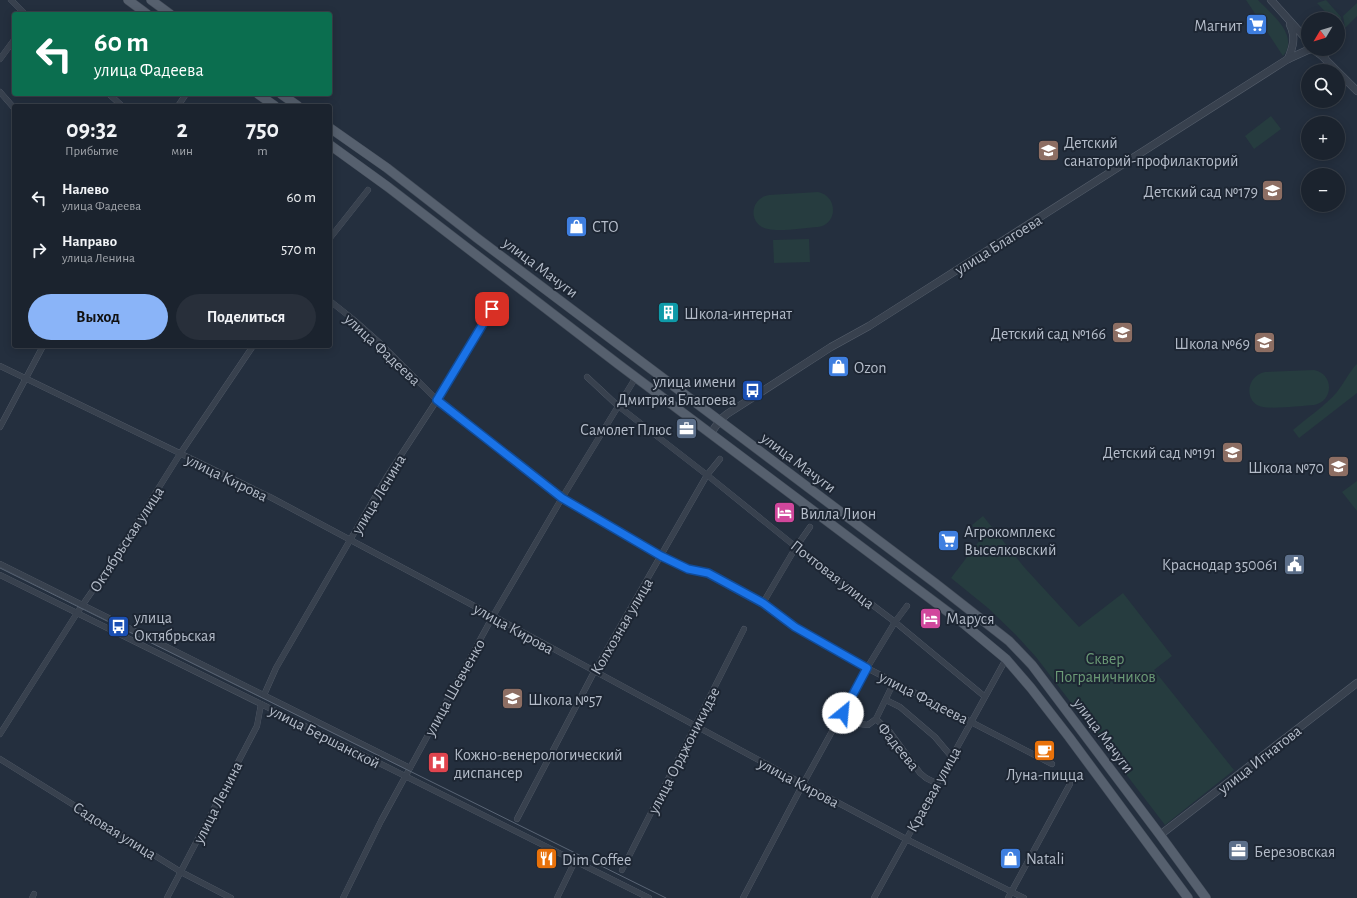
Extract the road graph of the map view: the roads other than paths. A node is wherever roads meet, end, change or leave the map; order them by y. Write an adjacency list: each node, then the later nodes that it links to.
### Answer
1 (11, 0): 5 (street)
2 (128, 0): 6 (main road)
3 (151, 0): 7 (main road)
4 (1271, 0): 8 (street)
5 (23, 12)
6 (144, 12)
7 (167, 12)
8 (1285, 17): 9 (street); 13 (street)
9 (1301, 34)
10 (12, 43): 12 (street)
11 (1325, 58): 13 (street, улица Благоева); 14 (street)
12 (0, 59)
13 (1288, 59): 41 (street, улица Благоева)
14 (1331, 64)
15 (1345, 78): 16 (street)
16 (1357, 91)
17 (0, 92): 24 (street)
18 (111, 96): 21 (street)
19 (261, 96): 22 (main road)
20 (284, 96): 23 (main road)
21 (120, 104)
22 (272, 104)
23 (295, 104)
24 (12, 106)
25 (332, 129): 31 (main road, улица Мачуги)
26 (332, 146): 32 (main road, улица Мачуги)
27 (368, 190): 28 (street)
28 (332, 235)
29 (500, 297): 39 (street, улица Ленина)
30 (332, 303): 39 (street, улица Фадеева)
31 (585, 319): 32 (main road); 41 (main road, улица Мачуги)
32 (577, 332): 37 (main road, улица Мачуги)
33 (42, 348): 38 (street)
34 (252, 348): 44 (street, Октябрьская улица)
35 (0, 366): 38 (street, улица Кирова)
36 (587, 377): 40 (street, Почтовая улица)
37 (636, 377): 40 (street, улица Шевченко); 43 (main road, улица Мачуги)
38 (26, 378): 42 (street); 44 (street, улица Кирова)
39 (437, 400): 47 (street, улица Фадеева); 49 (street, улица Ленина)
40 (617, 405): 46 (street, Почтовая улица); 47 (street, улица Шевченко)
41 (720, 420): 43 (street, улица Благоева); 84 (main road, улица Мачуги)
42 (0, 427)
43 (711, 433): 61 (main road, улица Мачуги)
44 (180, 454): 49 (street, улица Кирова); 55 (street, Октябрьская улица)
45 (720, 459): 46 (street, Колхозная улица)
46 (708, 475): 50 (street, Почтовая улица); 51 (street, Колхозная улица)
47 (562, 498): 51 (street, улица Фадеева); 58 (street, улица Шевченко)
48 (810, 527): 50 (street)
49 (351, 540): 58 (street, улица Кирова); 66 (street, улица Ленина)
50 (796, 547): 54 (street); 59 (street, Почтовая улица)
51 (661, 556): 54 (street, улица Фадеева); 63 (street, Колхозная улица)
52 (0, 564): 55 (street, улица Бершанской)
53 (0, 575): 57 (street, улица Бершанской)
54 (763, 603): 62 (street, улица Фадеева)
55 (84, 605): 57 (street, Октябрьская улица); 66 (street, улица Бершанской)
56 (907, 606): 59 (street)
57 (77, 614): 69 (street, улица Бершанской); 74 (street, Октябрьская улица)
58 (493, 616): 63 (street, улица Кирова); 78 (street, улица Шевченко)
59 (895, 622): 62 (street); 67 (street, Почтовая улица)
60 (744, 629): 73 (street, улица Орджоникидзе)
61 (1006, 659): 67 (street, Краевая улица); 99 (main road, улица Мачуги)
62 (867, 668): 64 (street, улица Фадеева); 70 (street)
63 (594, 672): 73 (street, улица Кирова); 83 (street, Колхозная улица)
64 (894, 682): 68 (street, Фадеева); 72 (street, улица Фадеева)
65 (1357, 683): 84 (street, улица Игнатова)
66 (264, 695): 78 (street, улица Бершанской)
67 (984, 696): 72 (street, Краевая улица)
68 (886, 700): 71 (street, Фадеева); 75 (street)
69 (261, 704): 79 (street, улица Бершанской); 88 (street, улица Ленина)
70 (843, 713): 71 (street); 81 (street)
71 (876, 719): 80 (street, Фадеева)
72 (970, 721): 75 (street, Краевая улица); 77 (street, улица Фадеева)
73 (695, 727): 81 (street, улица Кирова); 87 (street, улица Орджоникидзе)
74 (0, 734)
75 (951, 756): 80 (street, Краевая улица)
76 (0, 759): 88 (street, Садовая улица)
77 (1052, 764)
78 (410, 768): 79 (street, улица Шевченко)
79 (405, 776): 86 (street, улица Бершанской); 92 (street, улица Шевченко)
80 (936, 783): 85 (street, Краевая улица)
81 (803, 784): 85 (street, улица Кирова); 95 (street)
82 (1070, 784): 89 (street)
83 (517, 819)
84 (1160, 835): 100 (main road, улица Мачуги)
85 (906, 839): 89 (street, улица Кирова); 96 (street, Краевая улица)
86 (575, 861): 93 (street); 94 (street, улица Бершанской)
87 (622, 870)
88 (181, 872): 90 (street, улица Ленина); 91 (street, Садовая улица)
89 (1011, 892): 97 (street); 98 (street, улица Кирова)
90 (167, 898)
91 (231, 898)
92 (343, 898)
93 (557, 898)
94 (649, 898)
95 (743, 898)
96 (874, 898)
97 (1008, 898)
98 (1024, 898)
99 (1188, 898)
100 (1206, 898)

